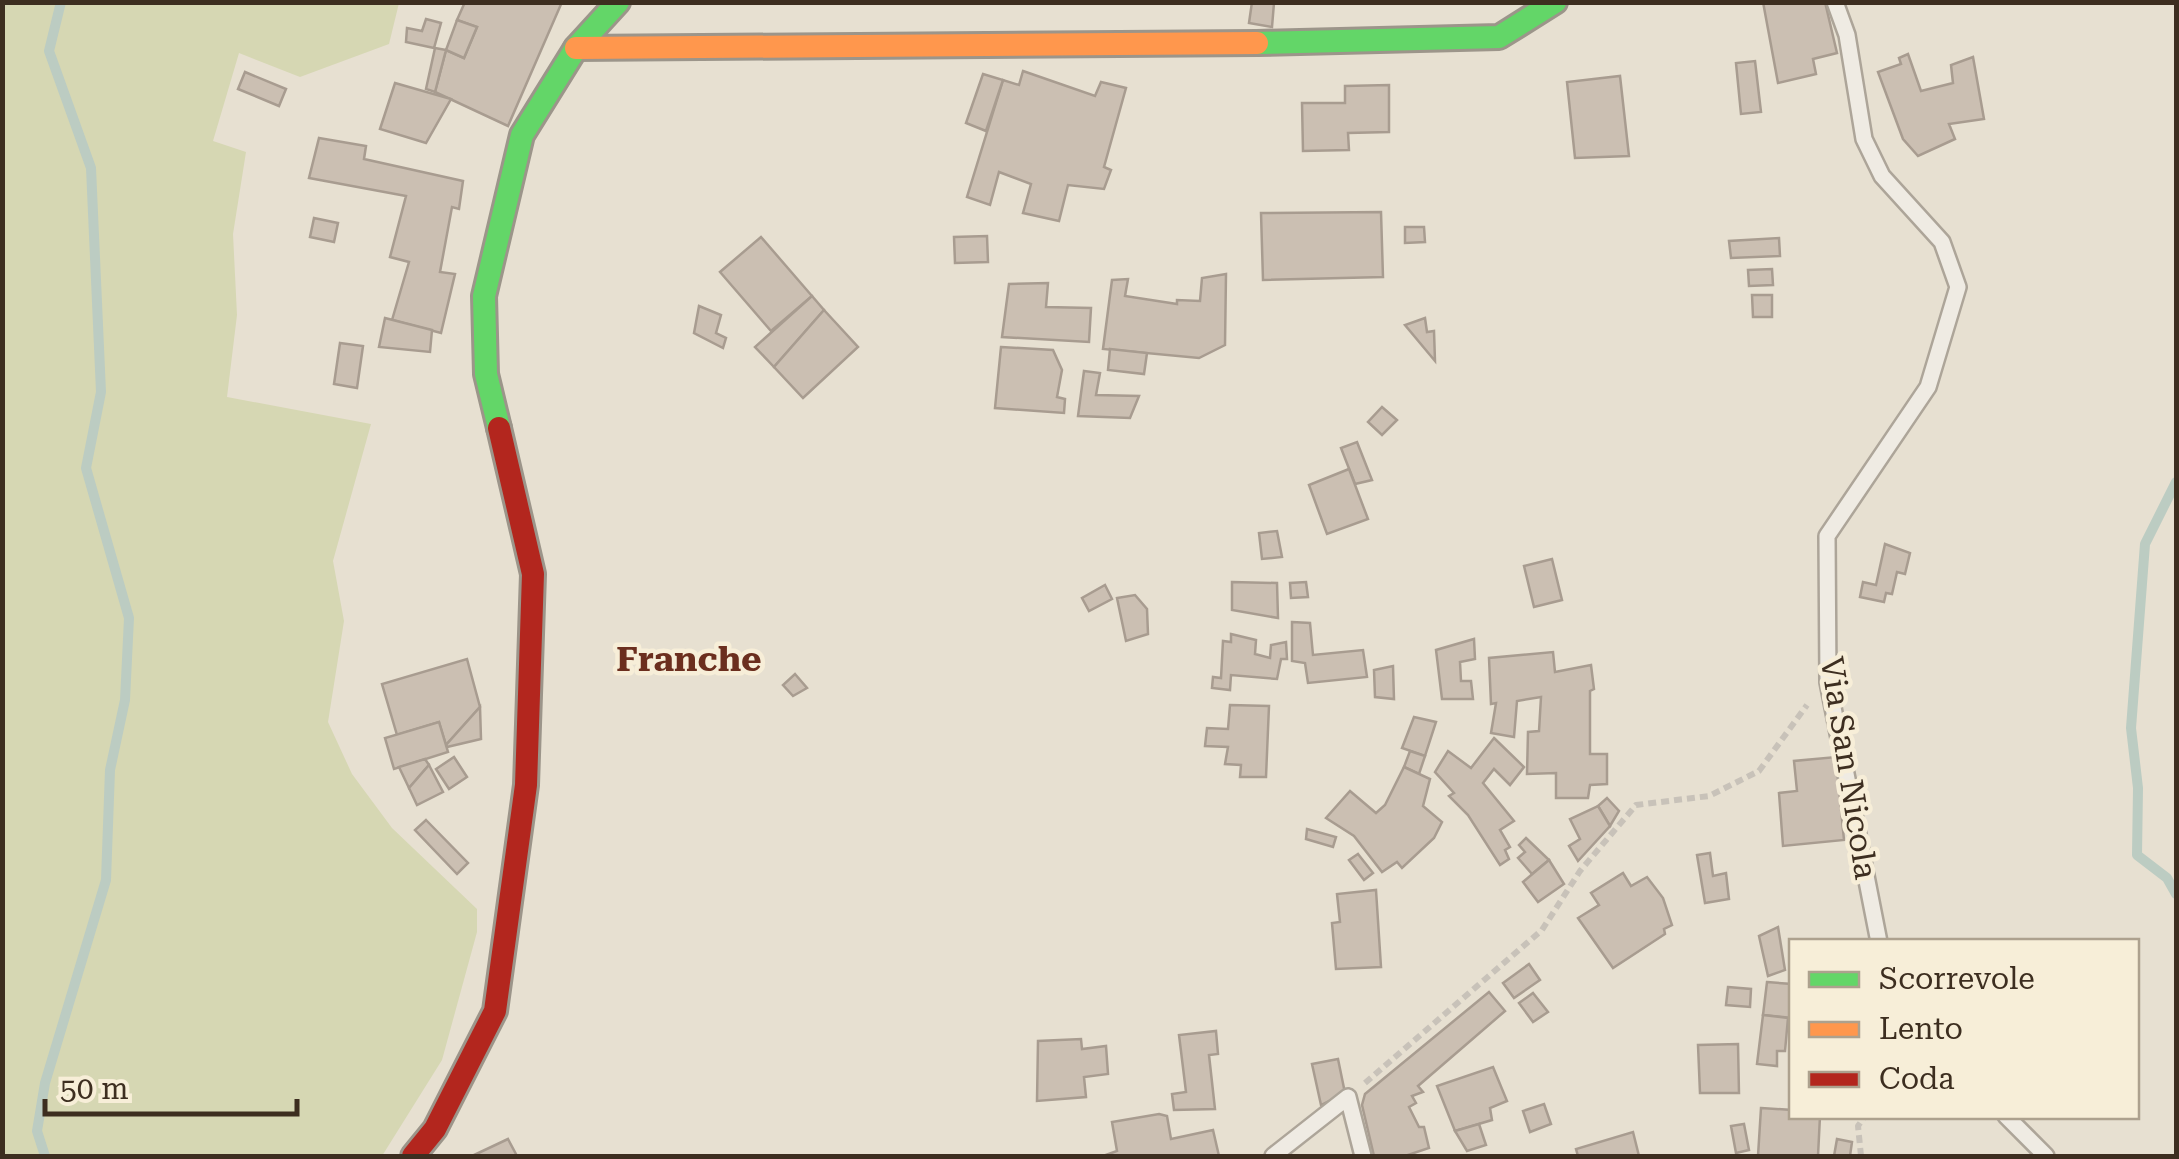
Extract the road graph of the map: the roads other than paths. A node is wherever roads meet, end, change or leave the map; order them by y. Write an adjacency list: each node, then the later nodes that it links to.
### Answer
1 (618, 2): 4 (main road)
2 (1555, 2): 4 (main road)
3 (1836, 2): 5 (lane, Via San Nicola)
4 (576, 48): 7 (main road)
5 (1878, 939)
6 (2009, 1119): 10 (lane)
7 (413, 1156)
8 (1273, 1156): 9 (lane)
9 (1363, 1156)
10 (2046, 1156)

